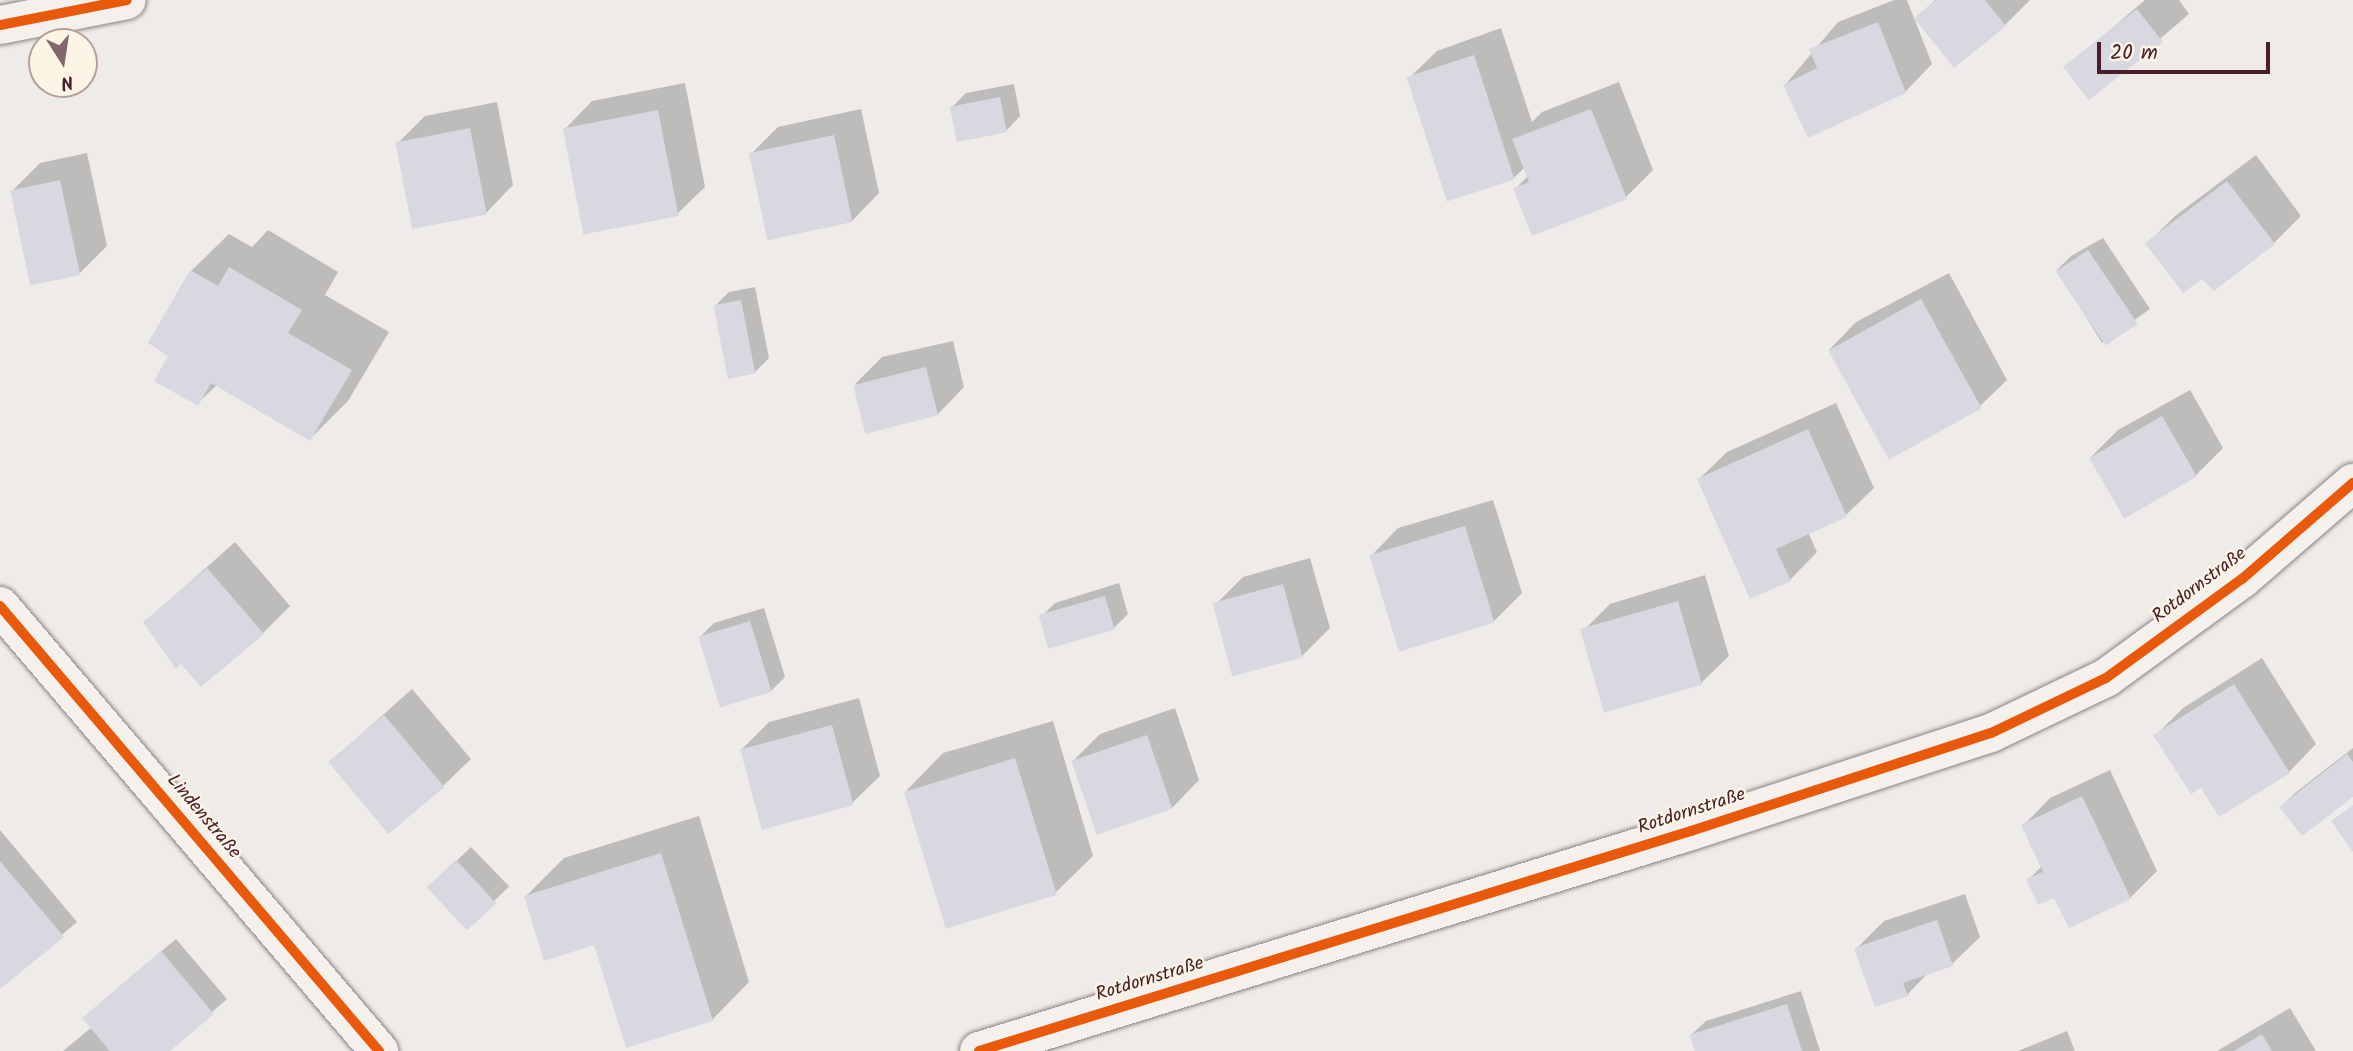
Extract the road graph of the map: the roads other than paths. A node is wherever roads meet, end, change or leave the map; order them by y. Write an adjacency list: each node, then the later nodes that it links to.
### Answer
1 (127, 0): 2 (street)
2 (0, 25)
3 (2353, 483): 6 (street, Rotdornstraße)
4 (0, 606): 5 (street, Lindenstraße)
5 (379, 1051)
6 (979, 1051)

